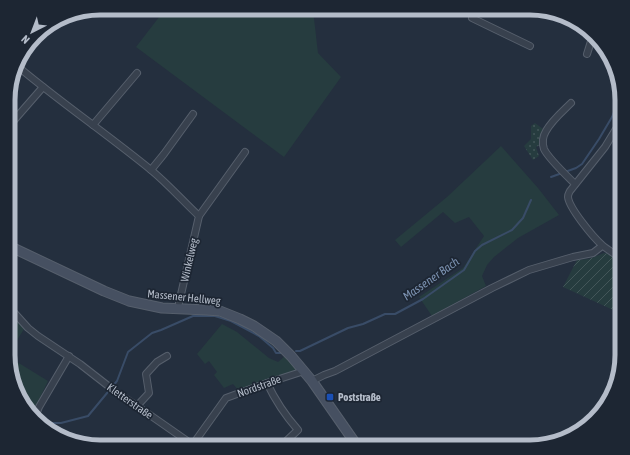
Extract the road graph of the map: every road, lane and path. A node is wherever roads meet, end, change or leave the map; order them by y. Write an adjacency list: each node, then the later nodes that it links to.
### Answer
1 (474, 15): 3 (street)
2 (591, 41): 4 (street)
3 (530, 46)
4 (587, 54)
5 (21, 69): 7 (street)
6 (137, 72): 11 (street)
7 (43, 88): 10 (street); 11 (street)
8 (571, 103): 15 (street)
9 (193, 114): 14 (street)
10 (15, 119)
11 (93, 125): 14 (street)
12 (615, 131): 15 (street)
13 (245, 152): 16 (street, Winkelweg)
14 (151, 170): 16 (street)
15 (575, 184): 17 (street)
16 (199, 216): 20 (street, Winkelweg)
17 (602, 246): 19 (street); 25 (street)
18 (15, 249): 24 (main road, Massener Hellweg)
19 (615, 255)
20 (179, 303)
21 (15, 314): 22 (street, Kletterstraße)
22 (69, 356): 27 (street, Kletterstraße); 28 (street)
23 (167, 356): 27 (street)
24 (304, 371): 25 (main road, Massener Hellweg); 26 (street, Nordstraße)
25 (312, 381): 32 (main road, Massener Hellweg)
26 (267, 383): 30 (street, Nordstraße); 31 (street)
27 (137, 406): 29 (street, Kletterstraße)
28 (37, 412)
29 (184, 440)
30 (196, 440)
31 (287, 440)
32 (353, 440)

